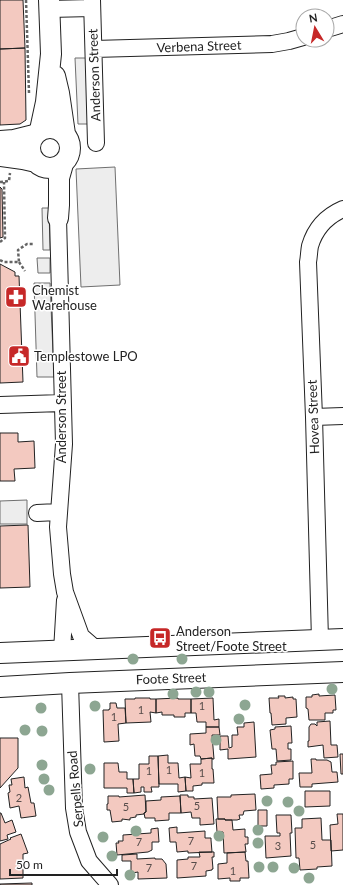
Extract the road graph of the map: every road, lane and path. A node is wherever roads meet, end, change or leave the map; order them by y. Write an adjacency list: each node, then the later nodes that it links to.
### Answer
1 (26, 0): 7 (path)
2 (49, 4): 3 (street, Anderson Street); 6 (main road, Anderson Street)
3 (92, 4): 5 (street, Anderson Street)
4 (295, 39): 5 (street, Verbena Street)
5 (94, 49): 11 (street, Anderson Street)
6 (51, 54): 8 (main road, Anderson Street); 9 (main road, Anderson Street)
7 (29, 98)
8 (37, 133): 9 (main road); 10 (main road); 13 (main road)
9 (64, 134): 14 (main road)
10 (0, 140)
11 (96, 143)
12 (0, 156): 13 (main road)
13 (39, 164): 14 (main road); 17 (main road, Anderson Street)
14 (63, 164): 17 (main road, Anderson Street)
15 (4, 182): 18 (path)
16 (343, 209): 26 (street, Hovea Street)
17 (58, 218): 23 (street, Anderson Street)
18 (0, 242)
19 (34, 244): 21 (path)
20 (0, 260): 21 (path)
21 (19, 262): 22 (path)
22 (25, 270)
23 (62, 403): 24 (street); 27 (street, Anderson Street)
24 (0, 405)
25 (343, 416): 26 (street)
26 (314, 417): 30 (street, Hovea Street)
27 (58, 512): 28 (street); 29 (street, Anderson Street)
28 (37, 513)
29 (65, 592): 32 (street, Anderson Street); 33 (street, Anderson Street)
30 (320, 640): 31 (main road); 32 (main road); 35 (main road)
31 (343, 640)
32 (96, 649): 33 (main road)
33 (62, 650): 34 (main road); 37 (main road)
34 (0, 653)
35 (318, 672): 36 (main road, Foote Street); 37 (main road, Foote Street)
36 (343, 672)
37 (70, 682): 38 (main road, Foote Street); 39 (street, Serpells Road)
38 (0, 687)
39 (110, 885)

